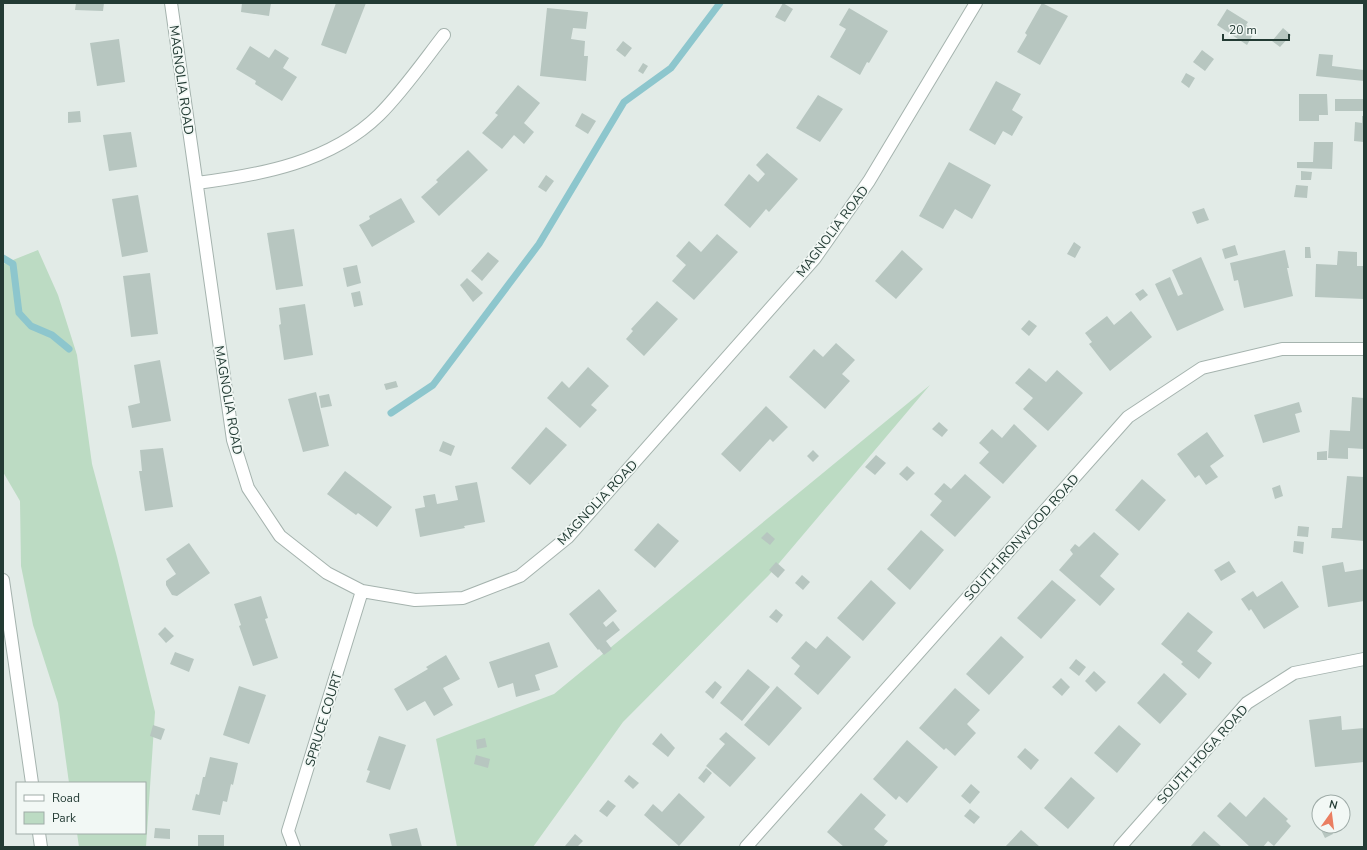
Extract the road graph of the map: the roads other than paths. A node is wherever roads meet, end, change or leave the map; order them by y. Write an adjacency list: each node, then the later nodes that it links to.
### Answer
1 (171, 3): 4 (street, MAGNOLIA ROAD)
2 (976, 3): 7 (street, MAGNOLIA ROAD)
3 (444, 35): 4 (street)
4 (197, 182): 7 (street, MAGNOLIA ROAD)
5 (1364, 348): 13 (street, SOUTH IRONWOOD ROAD)
6 (3, 580): 9 (street)
7 (362, 591): 12 (street, SPRUCE COURT)
8 (1364, 659): 14 (street, SOUTH HOGA ROAD)
9 (32, 782)
10 (39, 834): 11 (street)
11 (41, 847)
12 (294, 847)
13 (746, 847)
14 (1120, 847)

